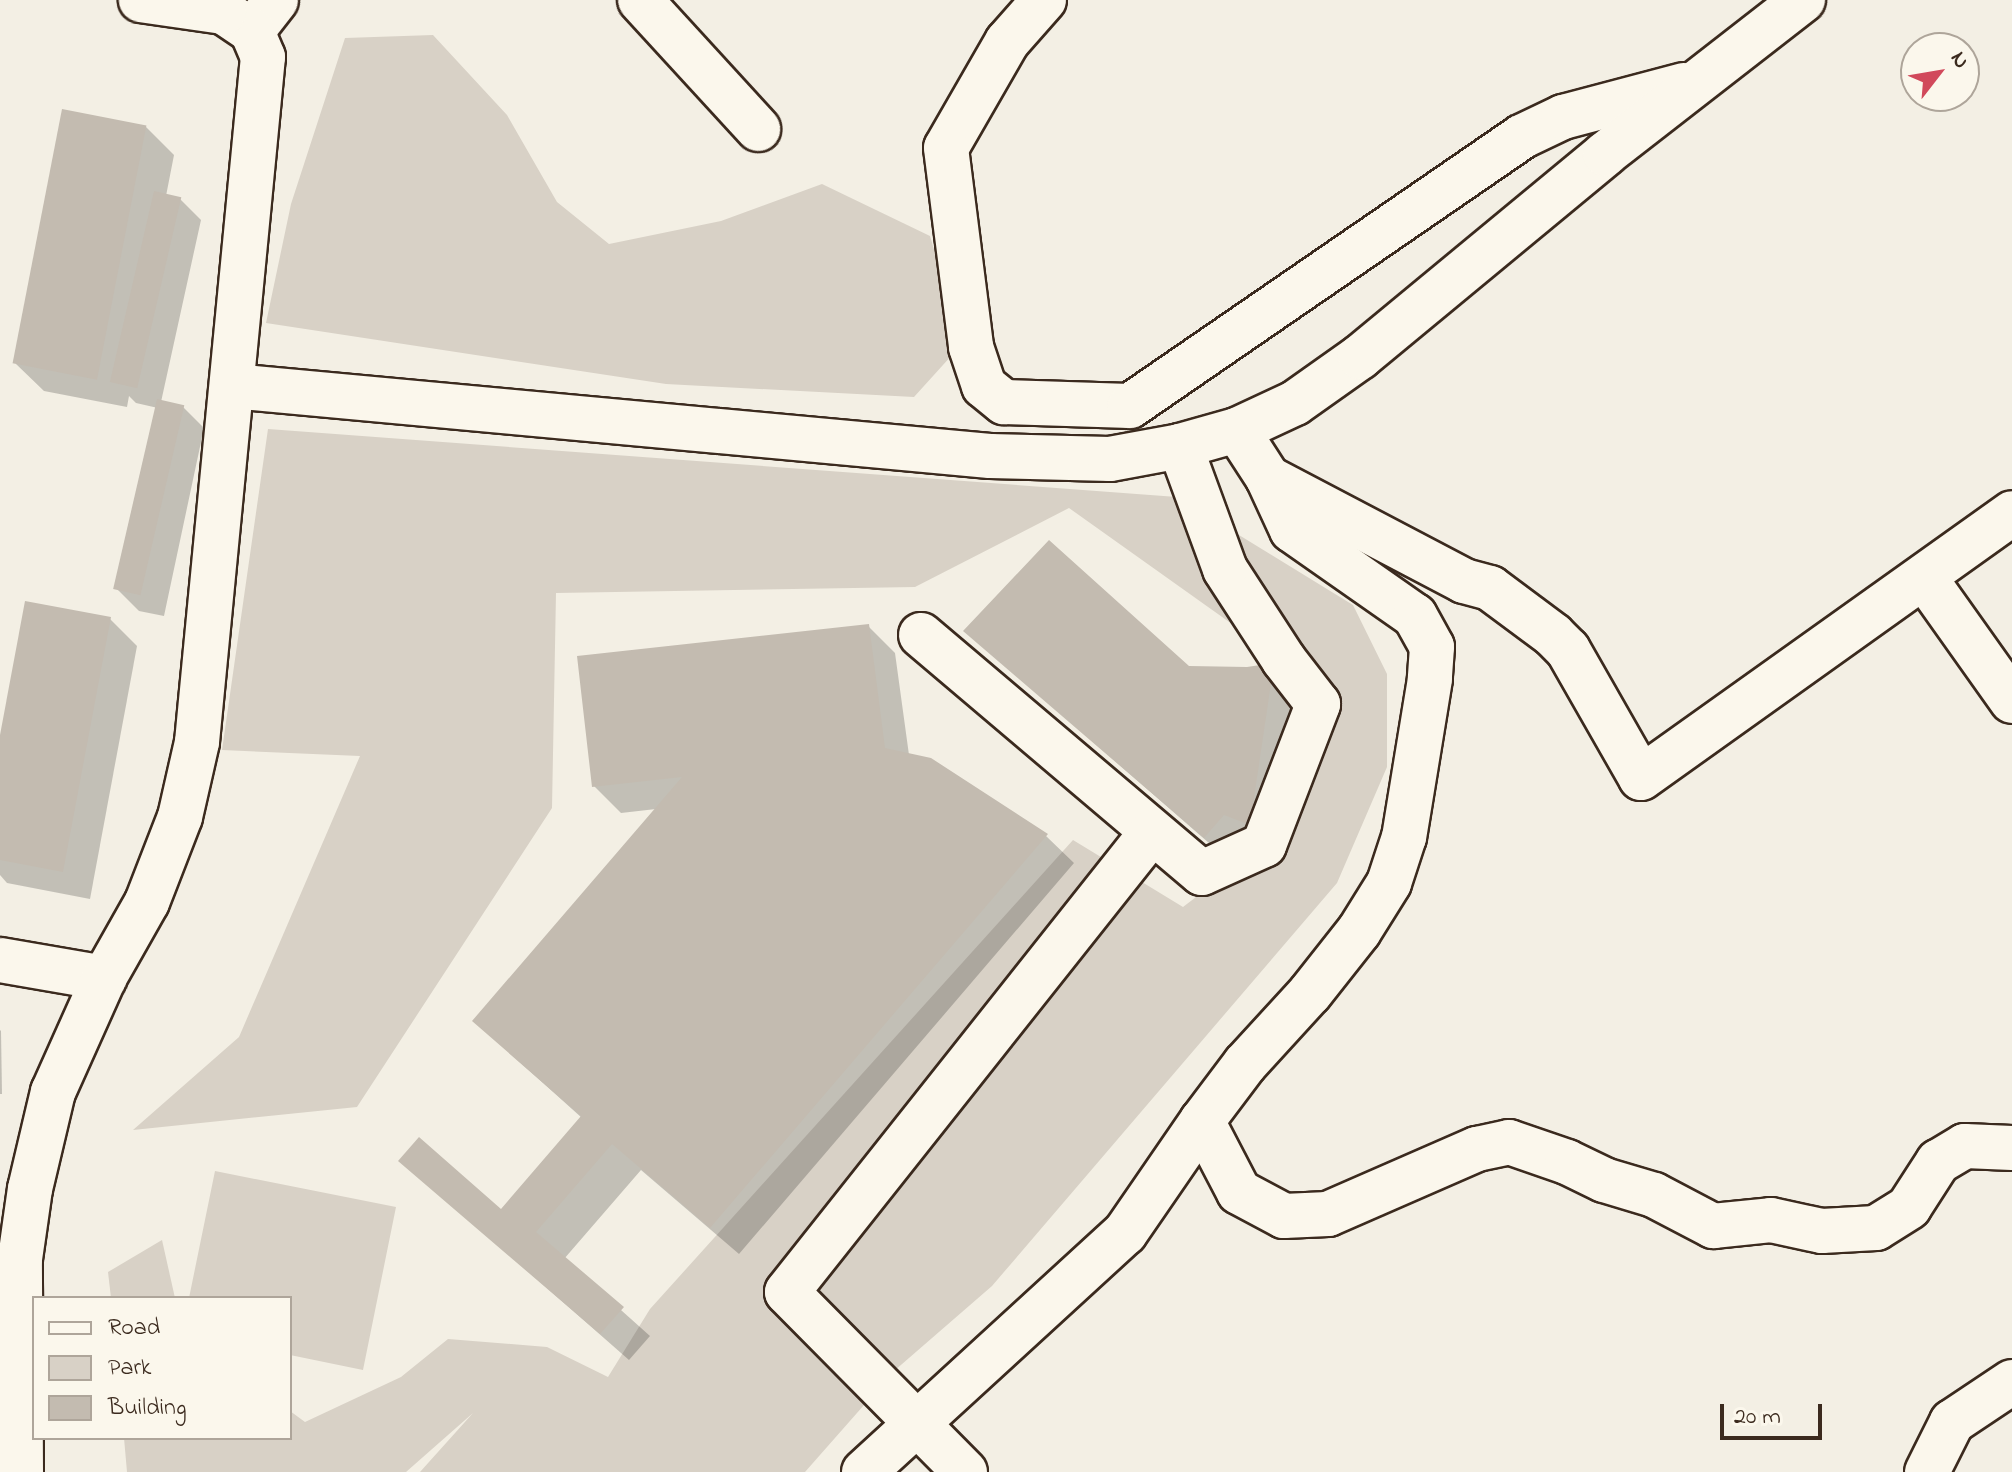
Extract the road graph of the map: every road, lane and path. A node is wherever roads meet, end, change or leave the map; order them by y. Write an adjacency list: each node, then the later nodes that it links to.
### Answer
1 (141, 0): 5 (street)
2 (640, 0): 7 (street)
3 (1044, 0): 6 (street)
4 (1803, 0): 6 (street)
5 (264, 15): 8 (street)
6 (1702, 80): 9 (street)
7 (758, 129)
8 (232, 386): 10 (street); 18 (street)
9 (1237, 430): 10 (street); 11 (street)
10 (1180, 446): 16 (street)
11 (1268, 478): 13 (street); 19 (street)
12 (2012, 513): 13 (street)
13 (1924, 577): 15 (street)
14 (921, 635): 16 (street)
15 (2012, 701)
16 (1152, 832): 22 (street)
17 (0, 960): 18 (street)
18 (104, 978): 23 (street)
19 (1202, 1121): 20 (street); 22 (street)
20 (2012, 1148)
21 (2012, 1382): 26 (street)
22 (916, 1422): 24 (street); 25 (street)
23 (21, 1472)
24 (864, 1472)
25 (965, 1472)
26 (1927, 1472)

